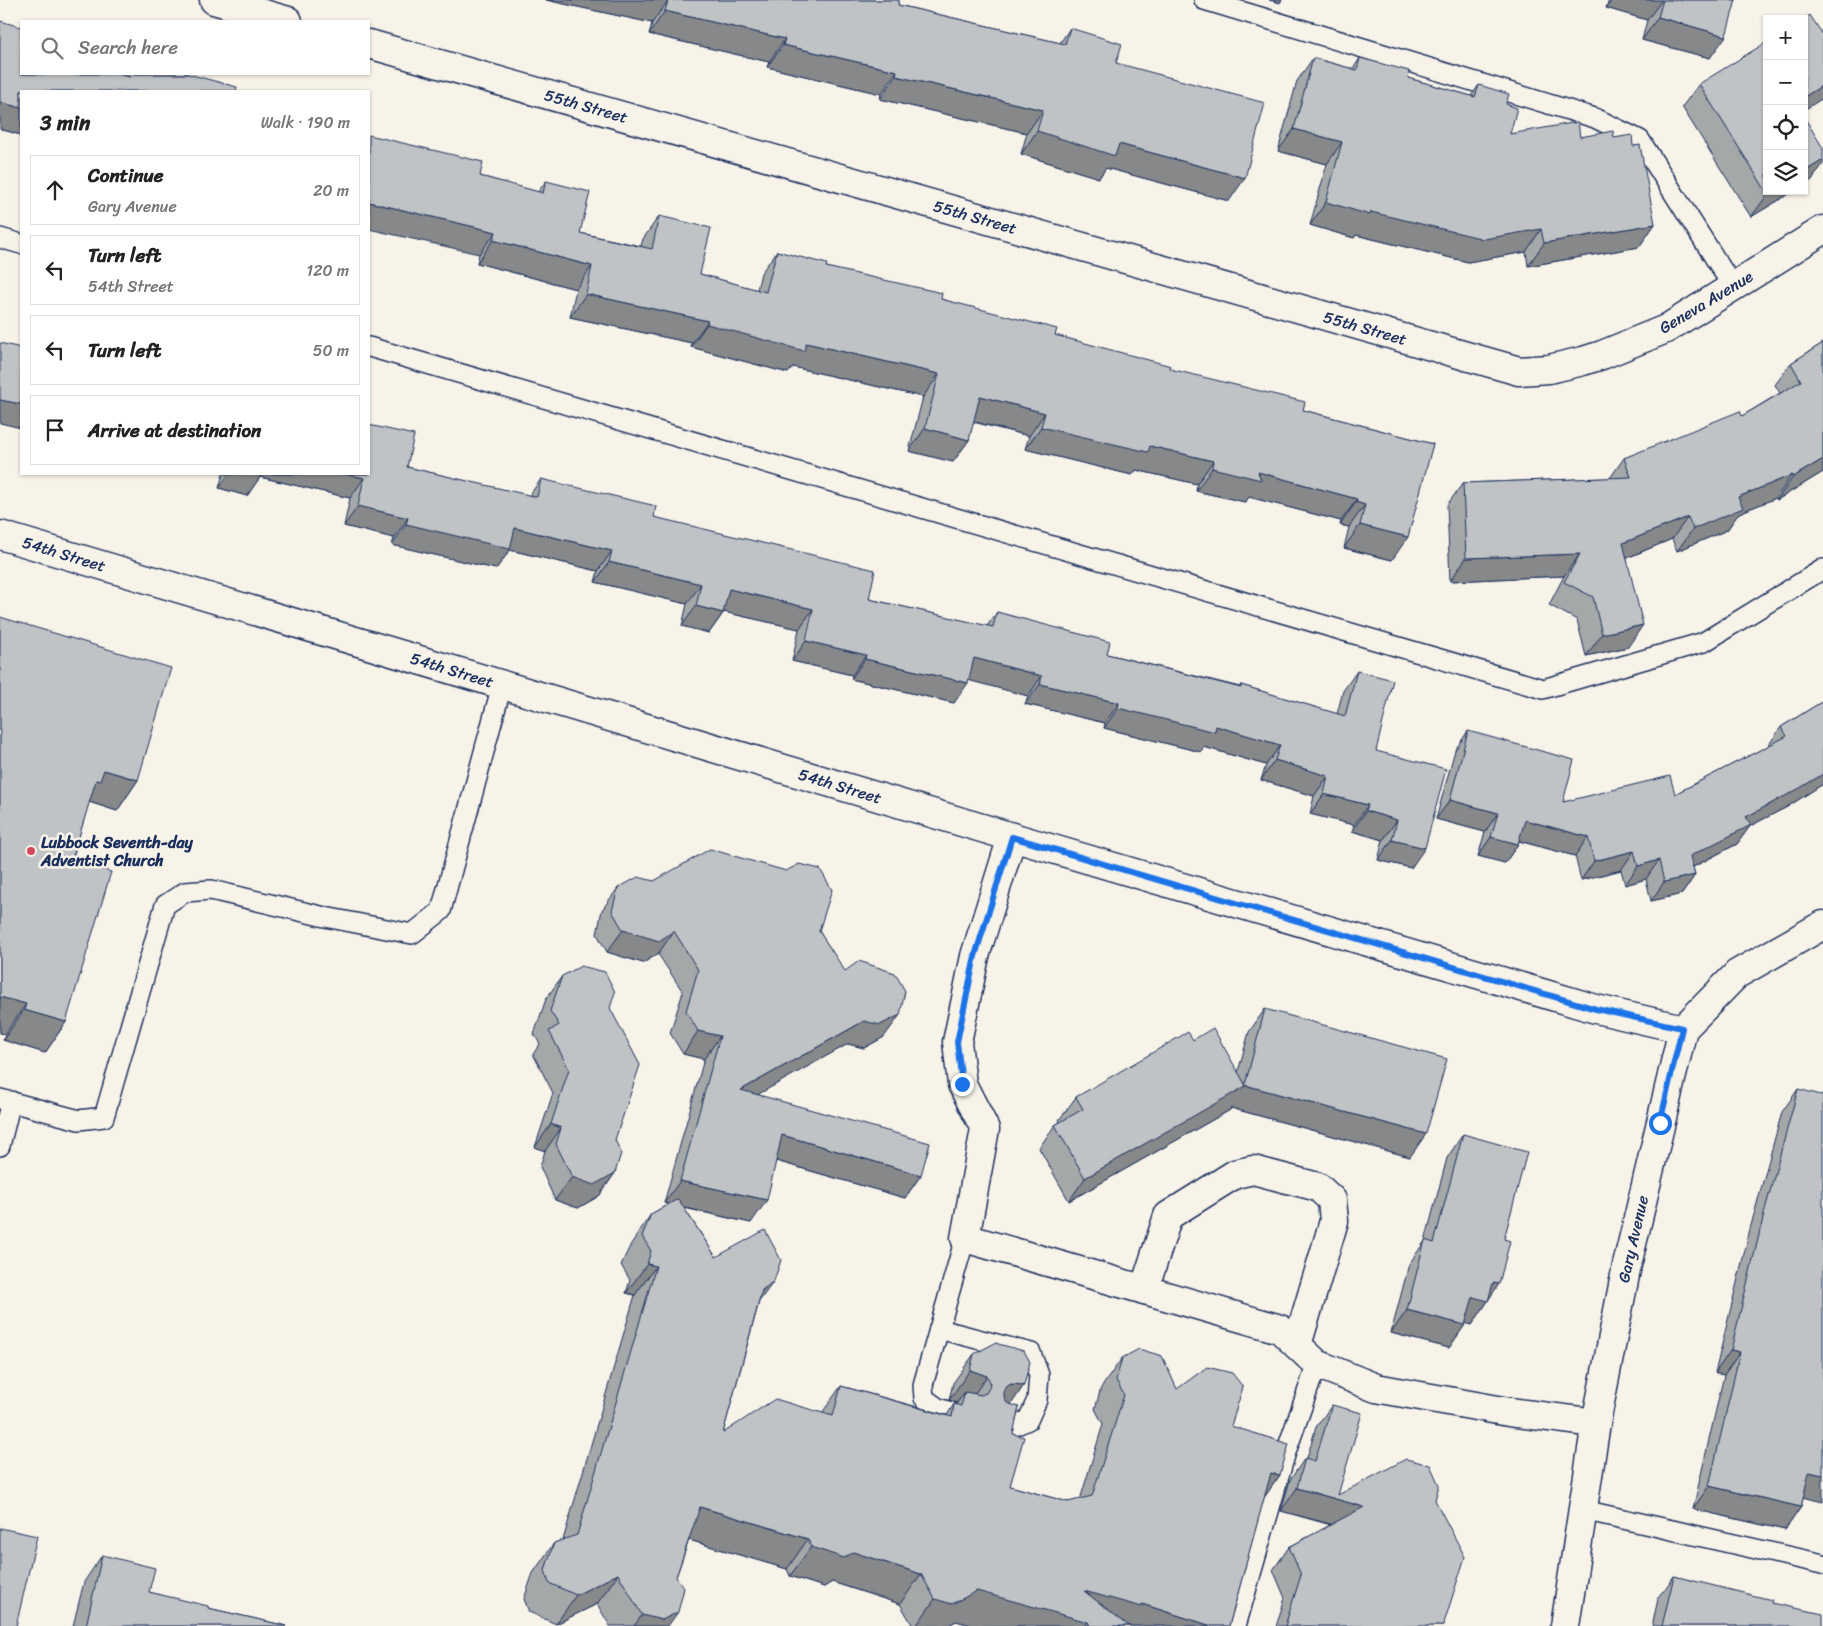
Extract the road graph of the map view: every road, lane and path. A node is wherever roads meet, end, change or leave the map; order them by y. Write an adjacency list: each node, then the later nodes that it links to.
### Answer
1 (214, 0): 3 (street)
2 (1204, 0): 8 (lane)
3 (284, 20)
4 (370, 44): 10 (street, 55th Street)
5 (1823, 230): 8 (street, Geneva Avenue)
6 (0, 238): 7 (lane)
7 (20, 244)
8 (1733, 287): 10 (street, Geneva Avenue)
9 (370, 347): 12 (lane)
10 (1583, 361)
11 (0, 535): 13 (street, 54th Street)
12 (1823, 569)
13 (502, 684): 14 (street, 54th Street); 17 (lane)
14 (1012, 837): 16 (street, 54th Street); 19 (street)
15 (1823, 925): 16 (street)
16 (1682, 1028): 25 (street, Gary Avenue)
17 (5, 1100): 18 (lane)
18 (0, 1146)
19 (966, 1238): 20 (street); 21 (lane)
20 (1144, 1290): 22 (street); 22 (street)
21 (939, 1329): 24 (lane); 26 (lane)
22 (1297, 1345): 23 (street)
23 (1317, 1364): 25 (street); 29 (lane)
24 (958, 1414)
25 (1596, 1423): 27 (street, Gary Avenue)
26 (994, 1424)
27 (1582, 1510): 28 (lane); 30 (street, Gary Avenue)
28 (1823, 1564)
29 (1236, 1626)
30 (1565, 1626)

